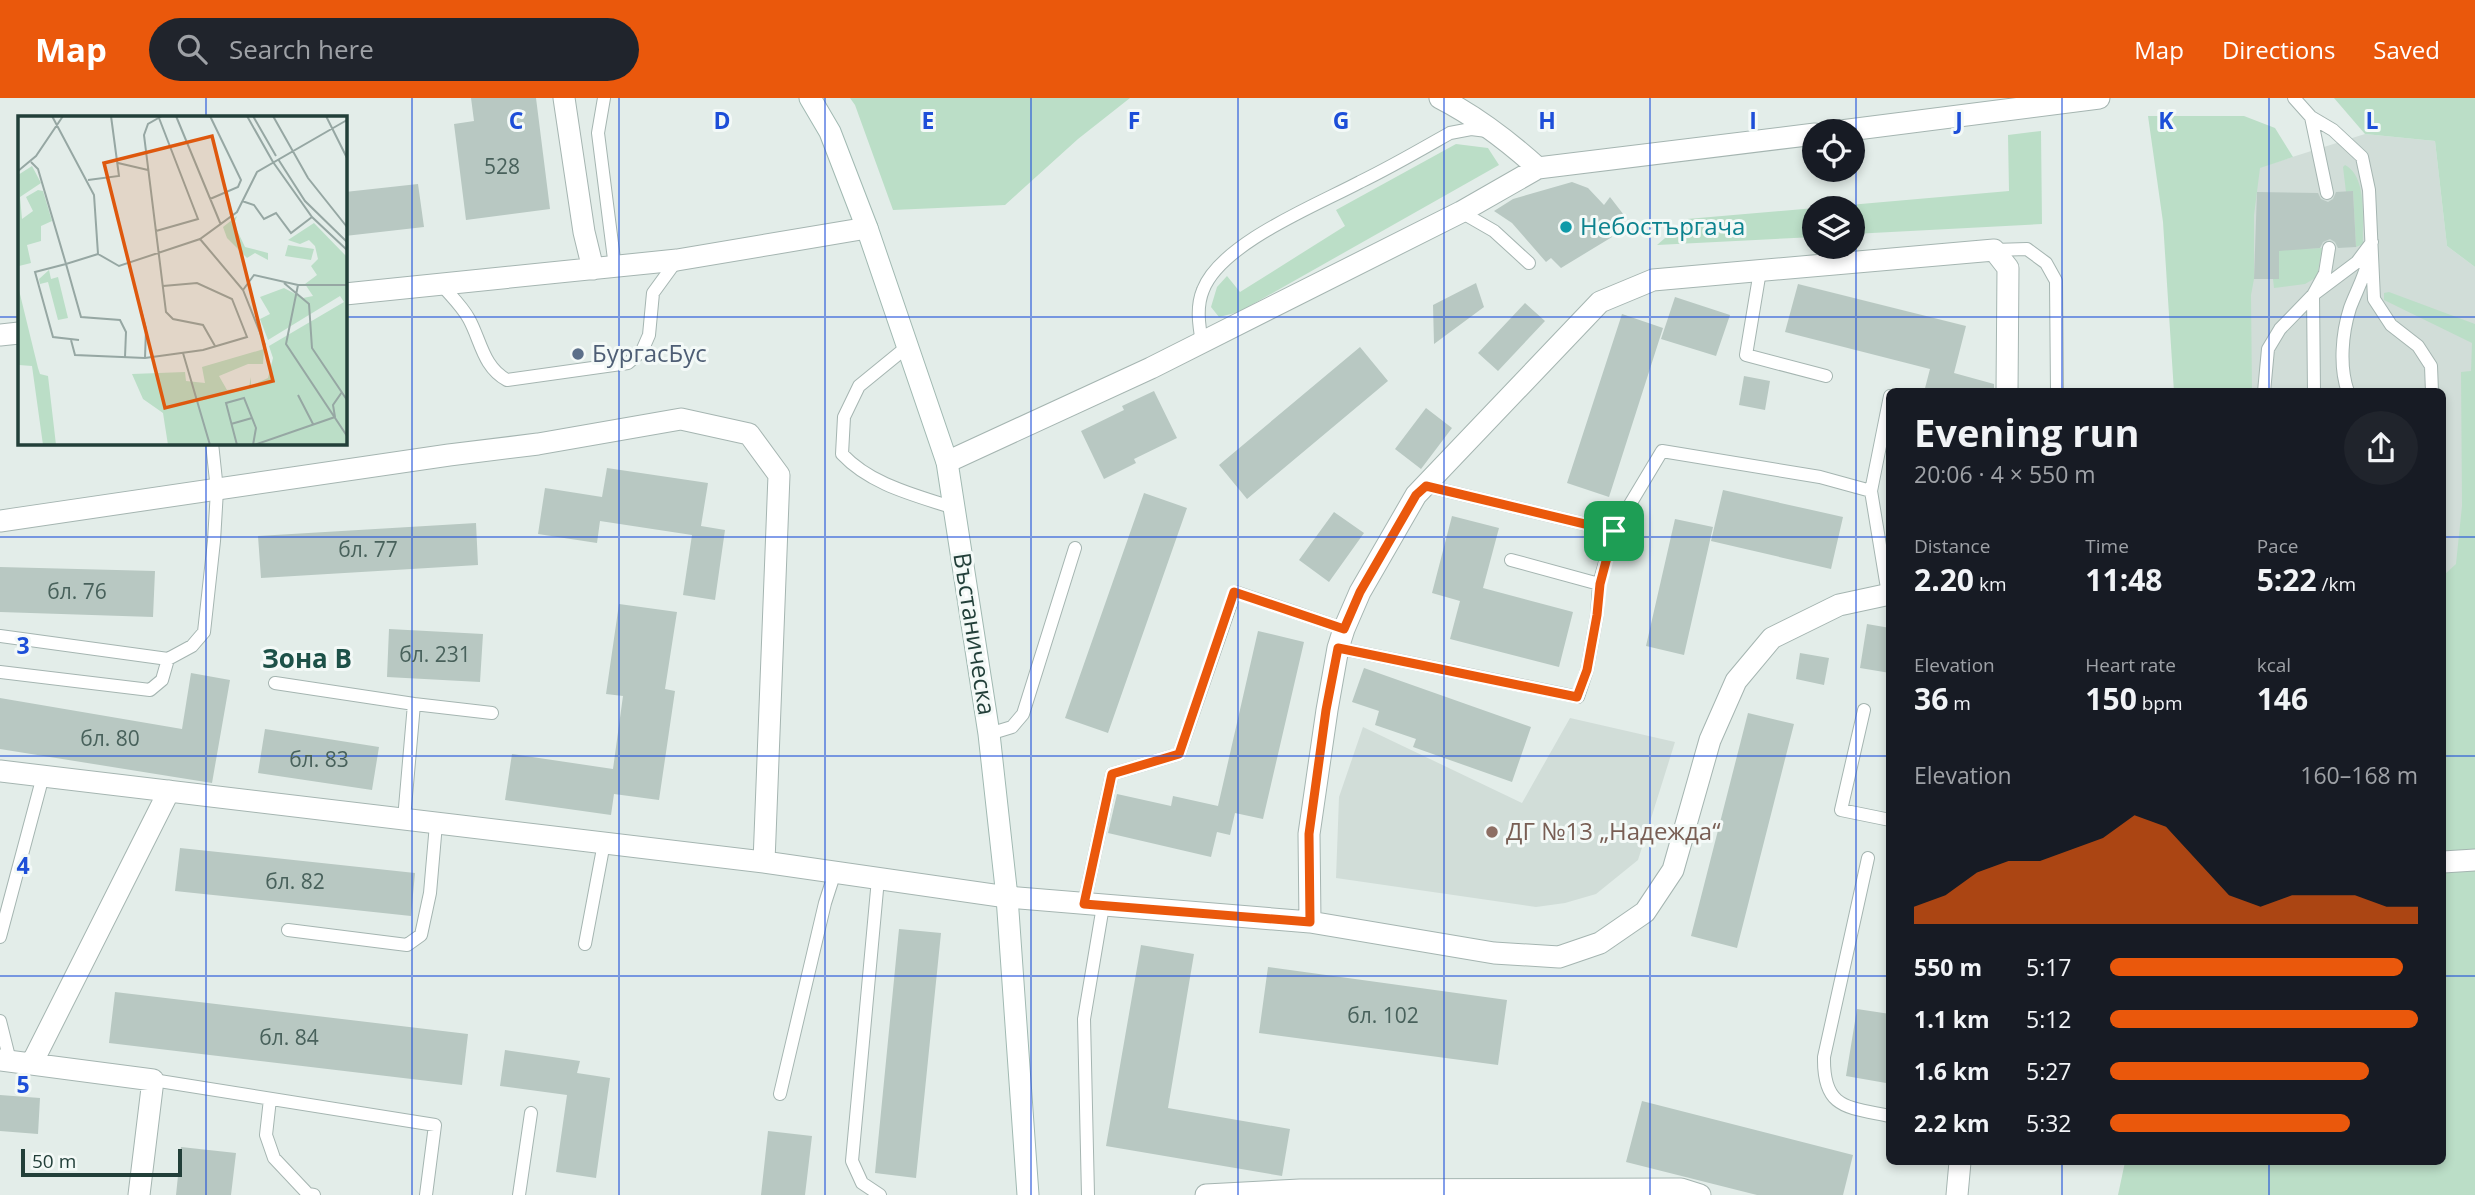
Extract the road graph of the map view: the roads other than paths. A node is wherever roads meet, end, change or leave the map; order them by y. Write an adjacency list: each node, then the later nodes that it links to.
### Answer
1 (564, 98): 20 (street)
2 (604, 98): 20 (lane)
3 (810, 98): 14 (street, Въстаническа)
4 (1440, 98): 9 (street)
5 (2099, 98): 8 (street)
6 (2294, 98): 7 (lane)
7 (2311, 117): 12 (lane); 15 (lane)
8 (1865, 128)
9 (1495, 131): 11 (street); 27 (lane)
10 (1802, 136): 11 (street)
11 (1538, 168): 13 (street)
12 (2327, 192)
13 (1461, 212): 19 (lane); 27 (street)
14 (867, 228): 18 (street); 28 (street, Въстаническа)
15 (2372, 242): 24 (lane); 34 (lane); 35 (lane)
16 (2329, 248): 24 (lane)
17 (1994, 250): 21 (street); 30 (street); 31 (lane)
18 (677, 260): 20 (street); 22 (lane)
19 (1529, 263)
20 (604, 268): 22 (street)
21 (1760, 271): 29 (lane); 39 (street)
22 (440, 283): 23 (street)
23 (346, 294)
24 (2313, 295): 32 (lane); 33 (lane)
25 (18, 333): 26 (street)
26 (0, 335)
27 (1202, 343): 38 (street)
28 (908, 346): 38 (street, Въстаническа); 42 (lane)
29 (1826, 376)
30 (2007, 388)
31 (2057, 388)
32 (2264, 388)
33 (2314, 388)
34 (2346, 388)
35 (2432, 388)
36 (1886, 412): 41 (lane)
37 (212, 444): 40 (lane)
38 (947, 462): 42 (street, Въстаническа)
39 (1426, 486): 44 (lane); 51 (street)
40 (217, 491): 43 (street); 52 (lane); 68 (street)
41 (1871, 491): 44 (lane); 47 (lane)
42 (954, 508): 58 (street, Въстаническа)
43 (0, 522)
44 (1614, 531): 48 (lane)
45 (1076, 548): 58 (lane)
46 (1511, 560): 48 (lane)
47 (1886, 577)
48 (1600, 584): 51 (lane)
49 (1886, 595): 74 (street)
50 (0, 636): 52 (lane)
51 (1341, 638): 73 (lane); 74 (street)
52 (168, 659): 53 (lane)
53 (0, 672)
54 (275, 683): 55 (lane)
55 (414, 704): 57 (lane); 62 (lane)
56 (1864, 710): 63 (lane)
57 (492, 713)
58 (989, 734): 72 (street, Въстаническа)
59 (0, 771): 60 (street)
60 (43, 776): 61 (street); 76 (lane)
61 (169, 791): 62 (street); 80 (street)
62 (404, 819): 64 (street)
63 (1886, 819)
64 (436, 824): 65 (street); 75 (lane)
65 (604, 843): 68 (street); 77 (lane)
66 (1868, 858): 85 (lane)
67 (2475, 860): 69 (street)
68 (764, 862): 70 (street)
69 (2446, 862)
70 (835, 872): 71 (street); 82 (lane)
71 (878, 879): 72 (street); 91 (lane)
72 (1007, 897): 73 (street); 92 (street, Въстаническа)
73 (1093, 905): 74 (street); 93 (lane)
74 (1310, 922)
75 (288, 930)
76 (0, 937)
77 (585, 944)
78 (0, 1021): 79 (lane)
79 (5, 1061): 80 (street)
80 (32, 1063): 81 (street)
81 (153, 1080): 83 (lane); 87 (street)
82 (780, 1094)
83 (270, 1099): 88 (lane); 89 (lane)
84 (531, 1113): 90 (lane)
85 (1886, 1115)
86 (1960, 1165): 96 (street)
87 (139, 1195)
88 (314, 1195)
89 (426, 1195)
90 (519, 1195)
91 (880, 1195)
92 (1028, 1195)
93 (1088, 1195)
94 (1206, 1195): 95 (street)
95 (1700, 1195)
96 (1957, 1195)

